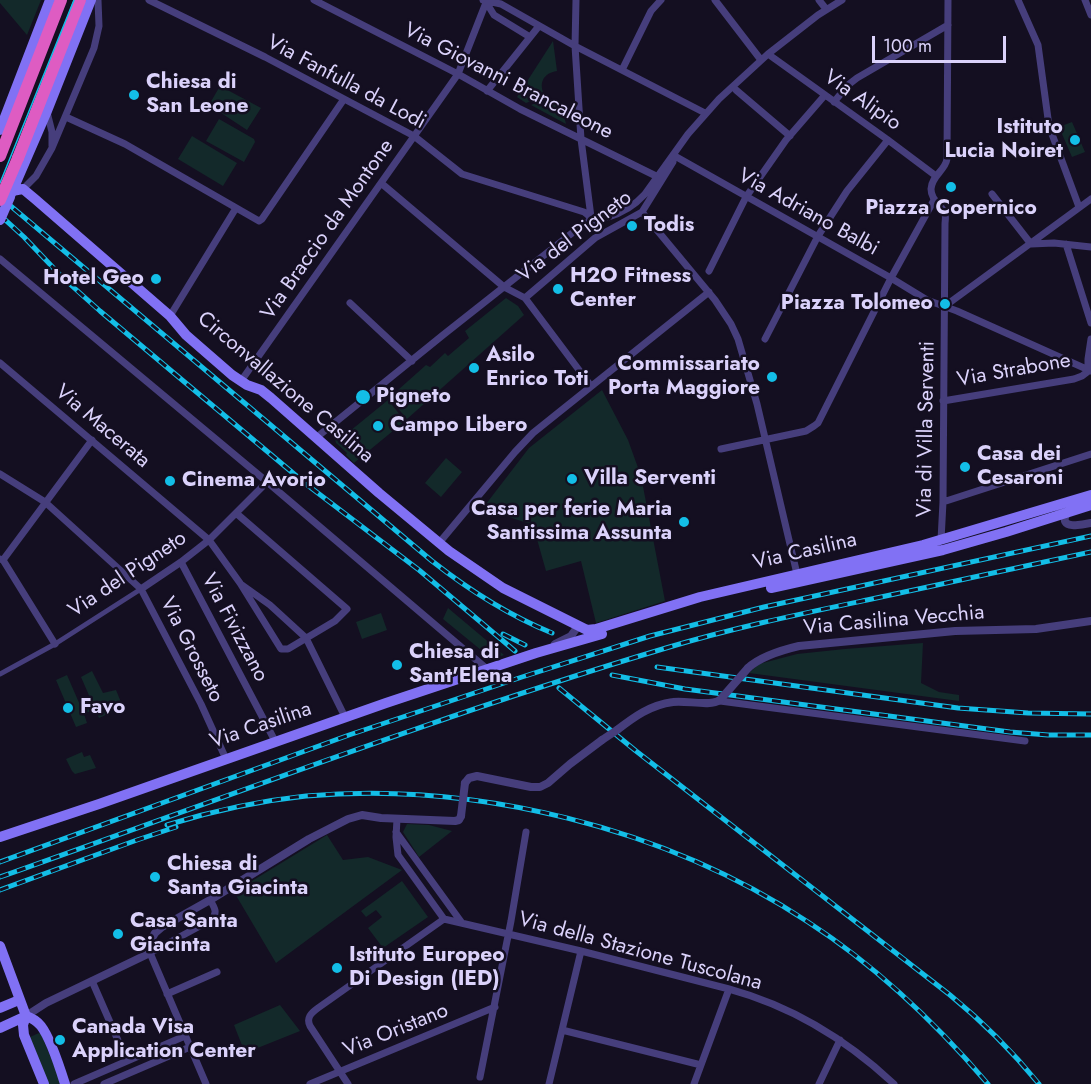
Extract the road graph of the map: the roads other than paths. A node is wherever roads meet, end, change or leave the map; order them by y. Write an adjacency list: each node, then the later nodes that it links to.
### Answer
1 (50, 0): 35 (main road)
2 (61, 0): 42 (highway)
3 (80, 0): 46 (highway, bridge)
4 (91, 0): 32 (main road)
5 (98, 0): 34 (street)
6 (149, 0): 30 (street, Via Fanfulla da Lodi)
7 (314, 0): 26 (street, Via Giovanni Brancaleone)
8 (576, 0): 22 (street)
9 (661, 0): 25 (street)
10 (715, 0): 24 (street)
11 (819, 0): 17 (street)
12 (842, 0): 17 (street, Via del Pigneto)
13 (948, 0): 19 (street)
14 (1018, 0): 51 (street)
15 (1085, 0): 18 (street)
16 (485, 1): 20 (street); 21 (street); 26 (street, Via Braccio da Montone)
17 (826, 9): 23 (street, Via del Pigneto)
18 (1091, 15)
19 (948, 25): 31 (street); 44 (street)
20 (538, 26): 21 (street); 22 (street)
21 (530, 37): 28 (street)
22 (575, 46): 25 (street); 38 (street)
23 (768, 54): 24 (street, Via del Pigneto); 29 (street, Via Alipio)
24 (761, 60): 33 (street, Via del Pigneto)
25 (622, 70): 33 (street)
26 (458, 74): 28 (street, Via Giovanni Brancaleone); 36 (street, Via Braccio da Montone)
27 (736, 90): 37 (street)
28 (487, 91): 38 (street, Via Giovanni Brancaleone)
29 (825, 95): 31 (street, Via Alipio); 37 (street)
30 (344, 99): 36 (street, Via Fanfulla da Lodi); 52 (street)
31 (834, 102): 39 (street, Via Alipio)
32 (47, 111): 40 (street); 46 (main road)
33 (705, 113): 41 (street, Via del Pigneto)
34 (66, 117): 40 (street); 52 (street)
35 (0, 130)
36 (414, 136): 45 (street, Via Braccio da Montone); 55 (street, Via Fanfulla da Lodi)
37 (790, 136): 48 (street)
38 (581, 139): 43 (street, Via Giovanni Brancaleone); 55 (street)
39 (888, 140): 44 (street, Via Alipio); 56 (street)
40 (52, 148): 46 (street)
41 (673, 155): 43 (street, Via del Pigneto); 48 (street, Via Adriano Balbi); 53 (street, Via del Pigneto)
42 (0, 156)
43 (656, 176): 55 (street, Via del Pigneto)
44 (936, 176): 50 (street)
45 (381, 183): 63 (street); 75 (street, Via Braccio da Montone)
46 (11, 194): 54 (main road, bridge); 68 (main road, Circonvallazione Casilina)
47 (992, 194): 57 (street)
48 (746, 197): 56 (street, Via Adriano Balbi); 61 (street)
49 (1091, 199): 51 (street)
50 (934, 200): 62 (street); 67 (street)
51 (1079, 207): 57 (street)
52 (236, 208): 68 (street)
53 (642, 212): 64 (street); 65 (street, Via del Pigneto)
54 (0, 220)
55 (591, 220): 63 (street, Via del Pigneto)
56 (818, 236): 62 (street, Via Adriano Balbi); 70 (street)
57 (1030, 244): 58 (street); 67 (street)
58 (1066, 244): 59 (street); 69 (street)
59 (1091, 247)
60 (0, 259): 105 (street)
61 (709, 270)
62 (891, 278): 67 (street, Via Adriano Balbi); 79 (street)
63 (504, 287): 65 (street, Via del Pigneto); 72 (street, Via del Pigneto)
64 (709, 292): 76 (street); 79 (street)
65 (525, 298): 76 (street)
66 (350, 303): 72 (street)
67 (945, 306): 74 (street); 77 (street, Via di Villa Serventi)
68 (170, 316): 75 (main road, Circonvallazione Casilina)
69 (1091, 323)
70 (765, 339)
71 (1091, 339): 74 (street)
72 (412, 361): 78 (street, Via del Pigneto)
73 (0, 363): 80 (street, Via Macerata)
74 (1090, 370): 77 (street, Via Strabone)
75 (241, 381): 78 (main road, Circonvallazione Casilina)
76 (591, 386): 94 (street)
77 (943, 401): 87 (street, Via di Villa Serventi)
78 (317, 437): 94 (main road, Circonvallazione Casilina)
79 (765, 438): 81 (street); 97 (street)
80 (92, 440): 86 (street); 92 (street, Via Macerata)
81 (721, 448)
82 (1091, 454): 87 (street)
83 (0, 474): 86 (street)
84 (262, 487): 89 (street, Via del Pigneto)
85 (1091, 495): 93 (main road, Via Casilina)
86 (45, 502): 95 (street); 99 (street)
87 (943, 502): 93 (street, Via di Villa Serventi)
88 (1091, 505): 90 (main road, Via Casilina)
89 (236, 513): 92 (street, Via del Pigneto); 102 (street)
90 (1067, 513): 91 (street); 104 (main road, Via Casilina)
91 (1091, 523)
92 (209, 540): 96 (street, Via del Pigneto); 98 (street, Via Macerata)
93 (941, 540): 97 (main road, Via Casilina)
94 (439, 543): 101 (main road, Circonvallazione Casilina)
95 (1, 559): 103 (street)
96 (181, 562): 99 (street, Via del Pigneto); 109 (street, Via Fivizzano)
97 (797, 574): 101 (main road, Via Casilina)
98 (240, 583): 102 (street); 102 (street)
99 (141, 589): 103 (street, Via del Pigneto); 111 (street, Via Grosseto)
100 (1091, 621): 107 (street, Via Casilina Vecchia, bridge)
101 (578, 626): 104 (street, Via Casilina)
102 (306, 638): 108 (street)
103 (56, 644): 106 (street, Via del Pigneto)
104 (536, 653): 105 (main road, Via Casilina)
105 (487, 669): 108 (main road, Via Casilina)
106 (0, 674)
107 (720, 701): 110 (street); 112 (street, bridge)
108 (345, 717): 109 (main road, Via Casilina)
109 (275, 741): 111 (main road, Via Casilina)
110 (1025, 741)
111 (226, 759): 115 (main road, Via Casilina)
112 (397, 819): 113 (street); 116 (street)
113 (396, 832): 117 (street); 118 (street)
114 (526, 832): 119 (street)
115 (0, 837)
116 (210, 900): 122 (street); 122 (street)
117 (444, 919): 118 (street, Via della Stazione Tuscolana); 138 (street)
118 (462, 923): 119 (street, Via della Stazione Tuscolana)
119 (509, 934): 121 (street, Via della Stazione Tuscolana); 128 (street)
120 (0, 946): 127 (main road)
121 (581, 951): 125 (street, Via della Stazione Tuscolana); 132 (street)
122 (150, 953): 124 (street); 126 (street)
123 (217, 972): 126 (street)
124 (92, 981): 130 (street); 135 (street)
125 (729, 989): 133 (street, Via della Stazione Tuscolana); 137 (street)
126 (167, 994): 134 (street)
127 (19, 1000): 129 (main road); 130 (main road)
128 (495, 1007): 138 (street, Via Oristano); 139 (street)
129 (0, 1008)
130 (26, 1016): 131 (main road); 136 (main road); 140 (main road)
131 (0, 1028)
132 (562, 1030): 137 (street); 147 (street)
133 (840, 1040): 149 (street); 150 (street, Via della Stazione Tuscolana)
134 (188, 1042): 135 (street); 143 (street); 144 (street)
135 (126, 1061): 142 (street)
136 (59, 1065): 141 (main road); 142 (main road)
137 (701, 1065): 148 (street)
138 (340, 1072): 145 (street, Via Oristano); 146 (street)
139 (480, 1081)
140 (42, 1082)
141 (65, 1084)
142 (74, 1084)
143 (104, 1084)
144 (206, 1084)
145 (310, 1084)
146 (348, 1084)
147 (549, 1084)
148 (694, 1084)
149 (819, 1084)
150 (894, 1084)

